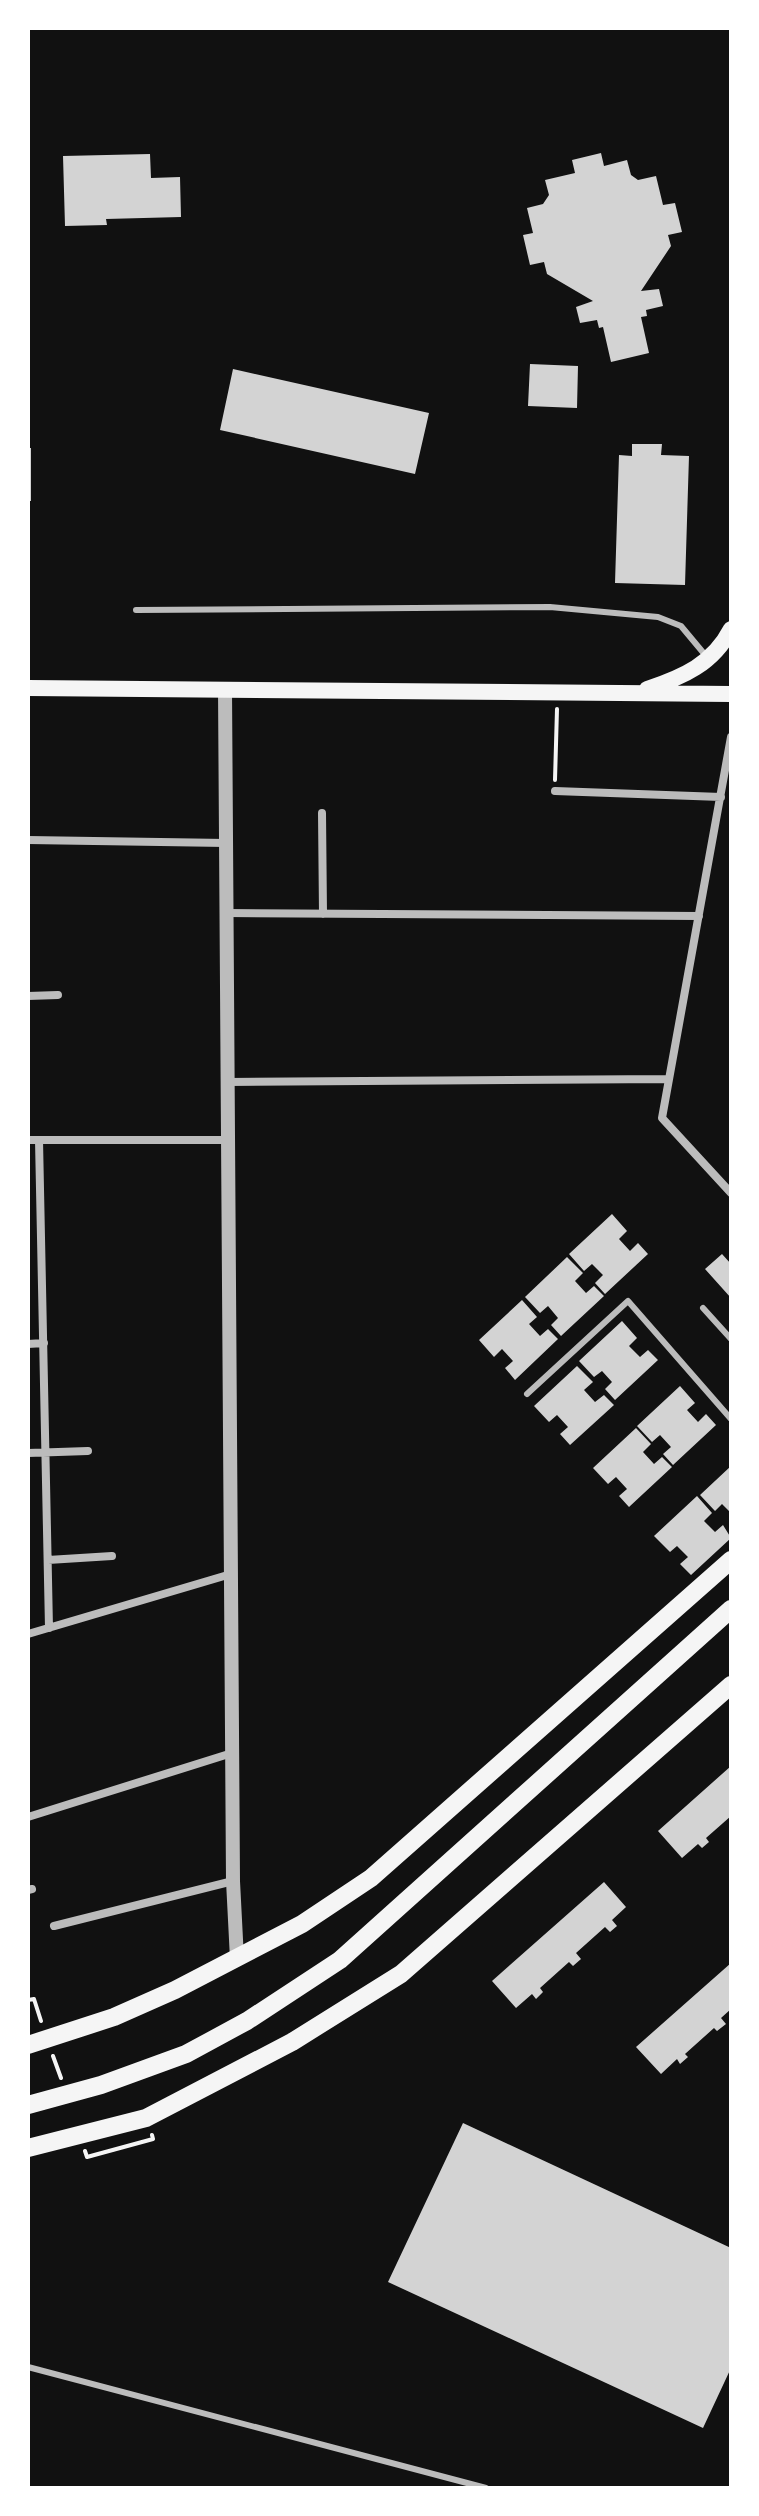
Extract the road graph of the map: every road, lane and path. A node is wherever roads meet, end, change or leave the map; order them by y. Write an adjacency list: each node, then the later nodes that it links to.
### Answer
1 (136, 610): 3 (lane)
2 (731, 629): 3 (main road)
3 (709, 659): 7 (main road)
4 (28, 688): 5 (main road)
5 (225, 689): 6 (main road); 14 (street)
6 (558, 692): 7 (main road); 10 (path)
7 (635, 693): 8 (main road)
8 (731, 694)
9 (731, 737): 11 (street)
10 (555, 791): 11 (street)
11 (721, 797): 17 (street)
12 (322, 813): 16 (street)
13 (28, 840): 14 (street)
14 (226, 843): 15 (street)
15 (226, 913): 16 (street); 21 (street)
16 (323, 914): 17 (street)
17 (699, 916): 20 (street)
18 (58, 995): 19 (street)
19 (28, 996)
20 (669, 1079): 21 (street); 25 (street)
21 (227, 1082): 24 (street)
22 (28, 1140): 23 (street)
23 (39, 1140): 24 (street); 28 (street)
24 (228, 1140): 38 (street)
25 (729, 1187)
26 (703, 1308): 27 (lane)
27 (731, 1339)
28 (44, 1343): 29 (street); 34 (street)
29 (28, 1344)
30 (527, 1394): 31 (lane)
31 (731, 1419)
32 (88, 1451): 34 (street)
33 (28, 1453): 34 (street)
34 (46, 1453): 36 (street)
35 (112, 1556): 36 (street)
36 (48, 1560): 40 (street)
37 (731, 1560): 47 (main road)
38 (231, 1574): 40 (street); 43 (street)
39 (731, 1609): 49 (main road)
40 (49, 1628): 41 (street)
41 (28, 1634)
42 (731, 1685): 51 (main road)
43 (232, 1753): 44 (street); 45 (street)
44 (28, 1817)
45 (233, 1881): 46 (street); 47 (street)
46 (54, 1926)
47 (237, 1959): 48 (main road)
48 (28, 2045)
49 (28, 2105)
50 (153, 2139): 52 (path)
51 (28, 2148)
52 (87, 2157)
53 (28, 2367): 54 (lane)
54 (486, 2488)

